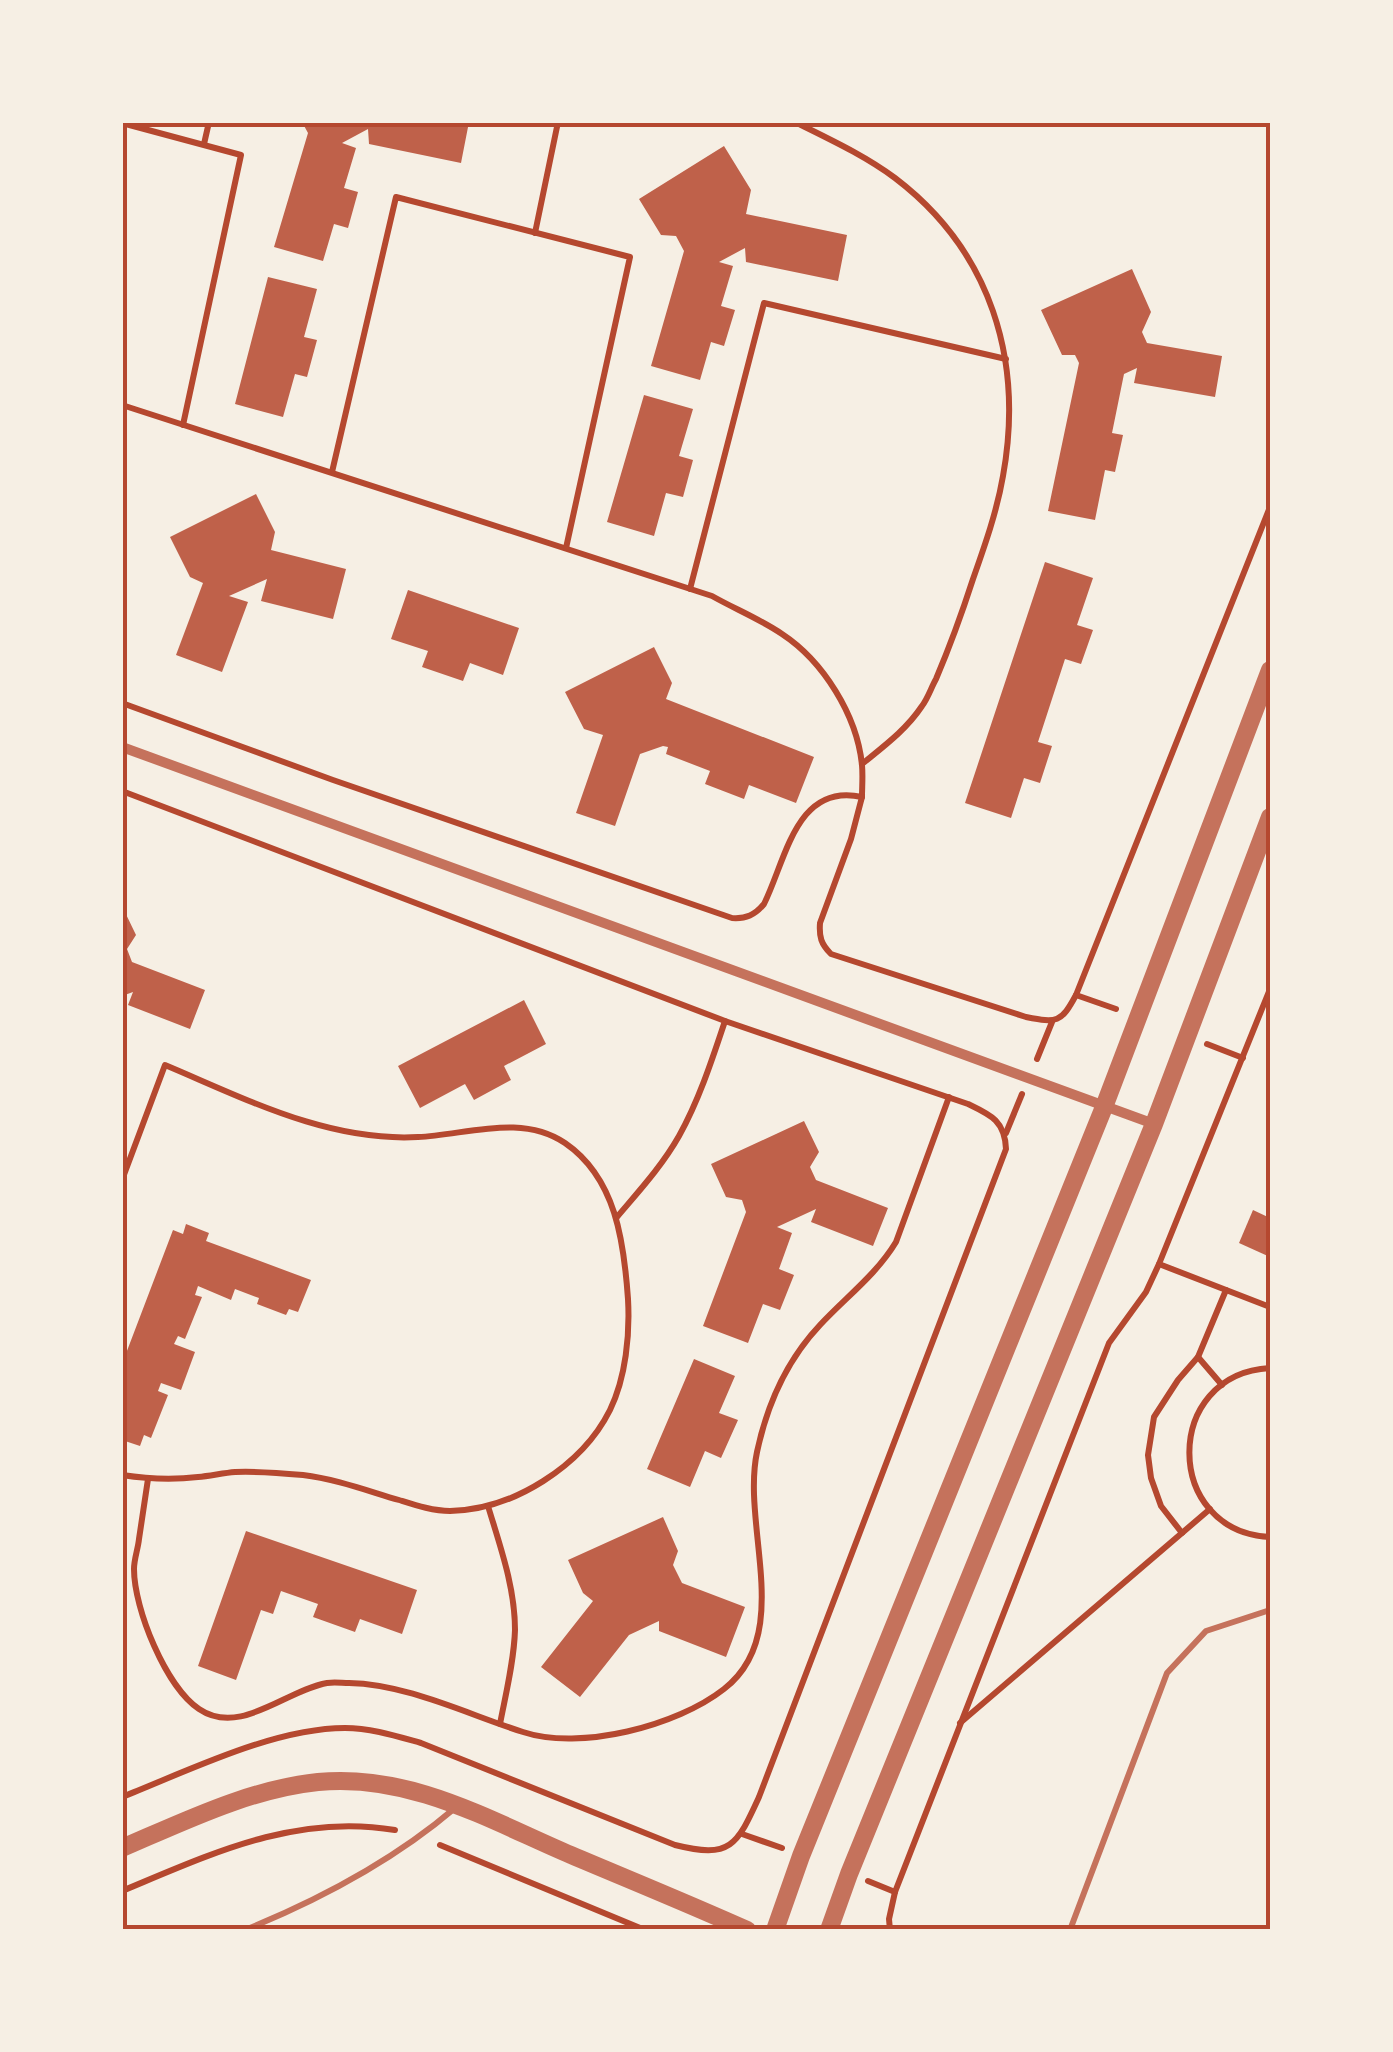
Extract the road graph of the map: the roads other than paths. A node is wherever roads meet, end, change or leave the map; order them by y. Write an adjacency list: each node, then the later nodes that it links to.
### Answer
1 (1270, 670): 4 (street)
2 (122, 747): 4 (street)
3 (1270, 817): 5 (street)
4 (1104, 1107): 5 (street); 11 (street)
5 (1154, 1124): 12 (street)
6 (1270, 1610): 13 (lane)
7 (458, 1806): 8 (street); 9 (lane); 10 (street)
8 (122, 1848)
9 (245, 1930)
10 (747, 1930)
11 (775, 1930)
12 (829, 1930)
13 (1070, 1930)

